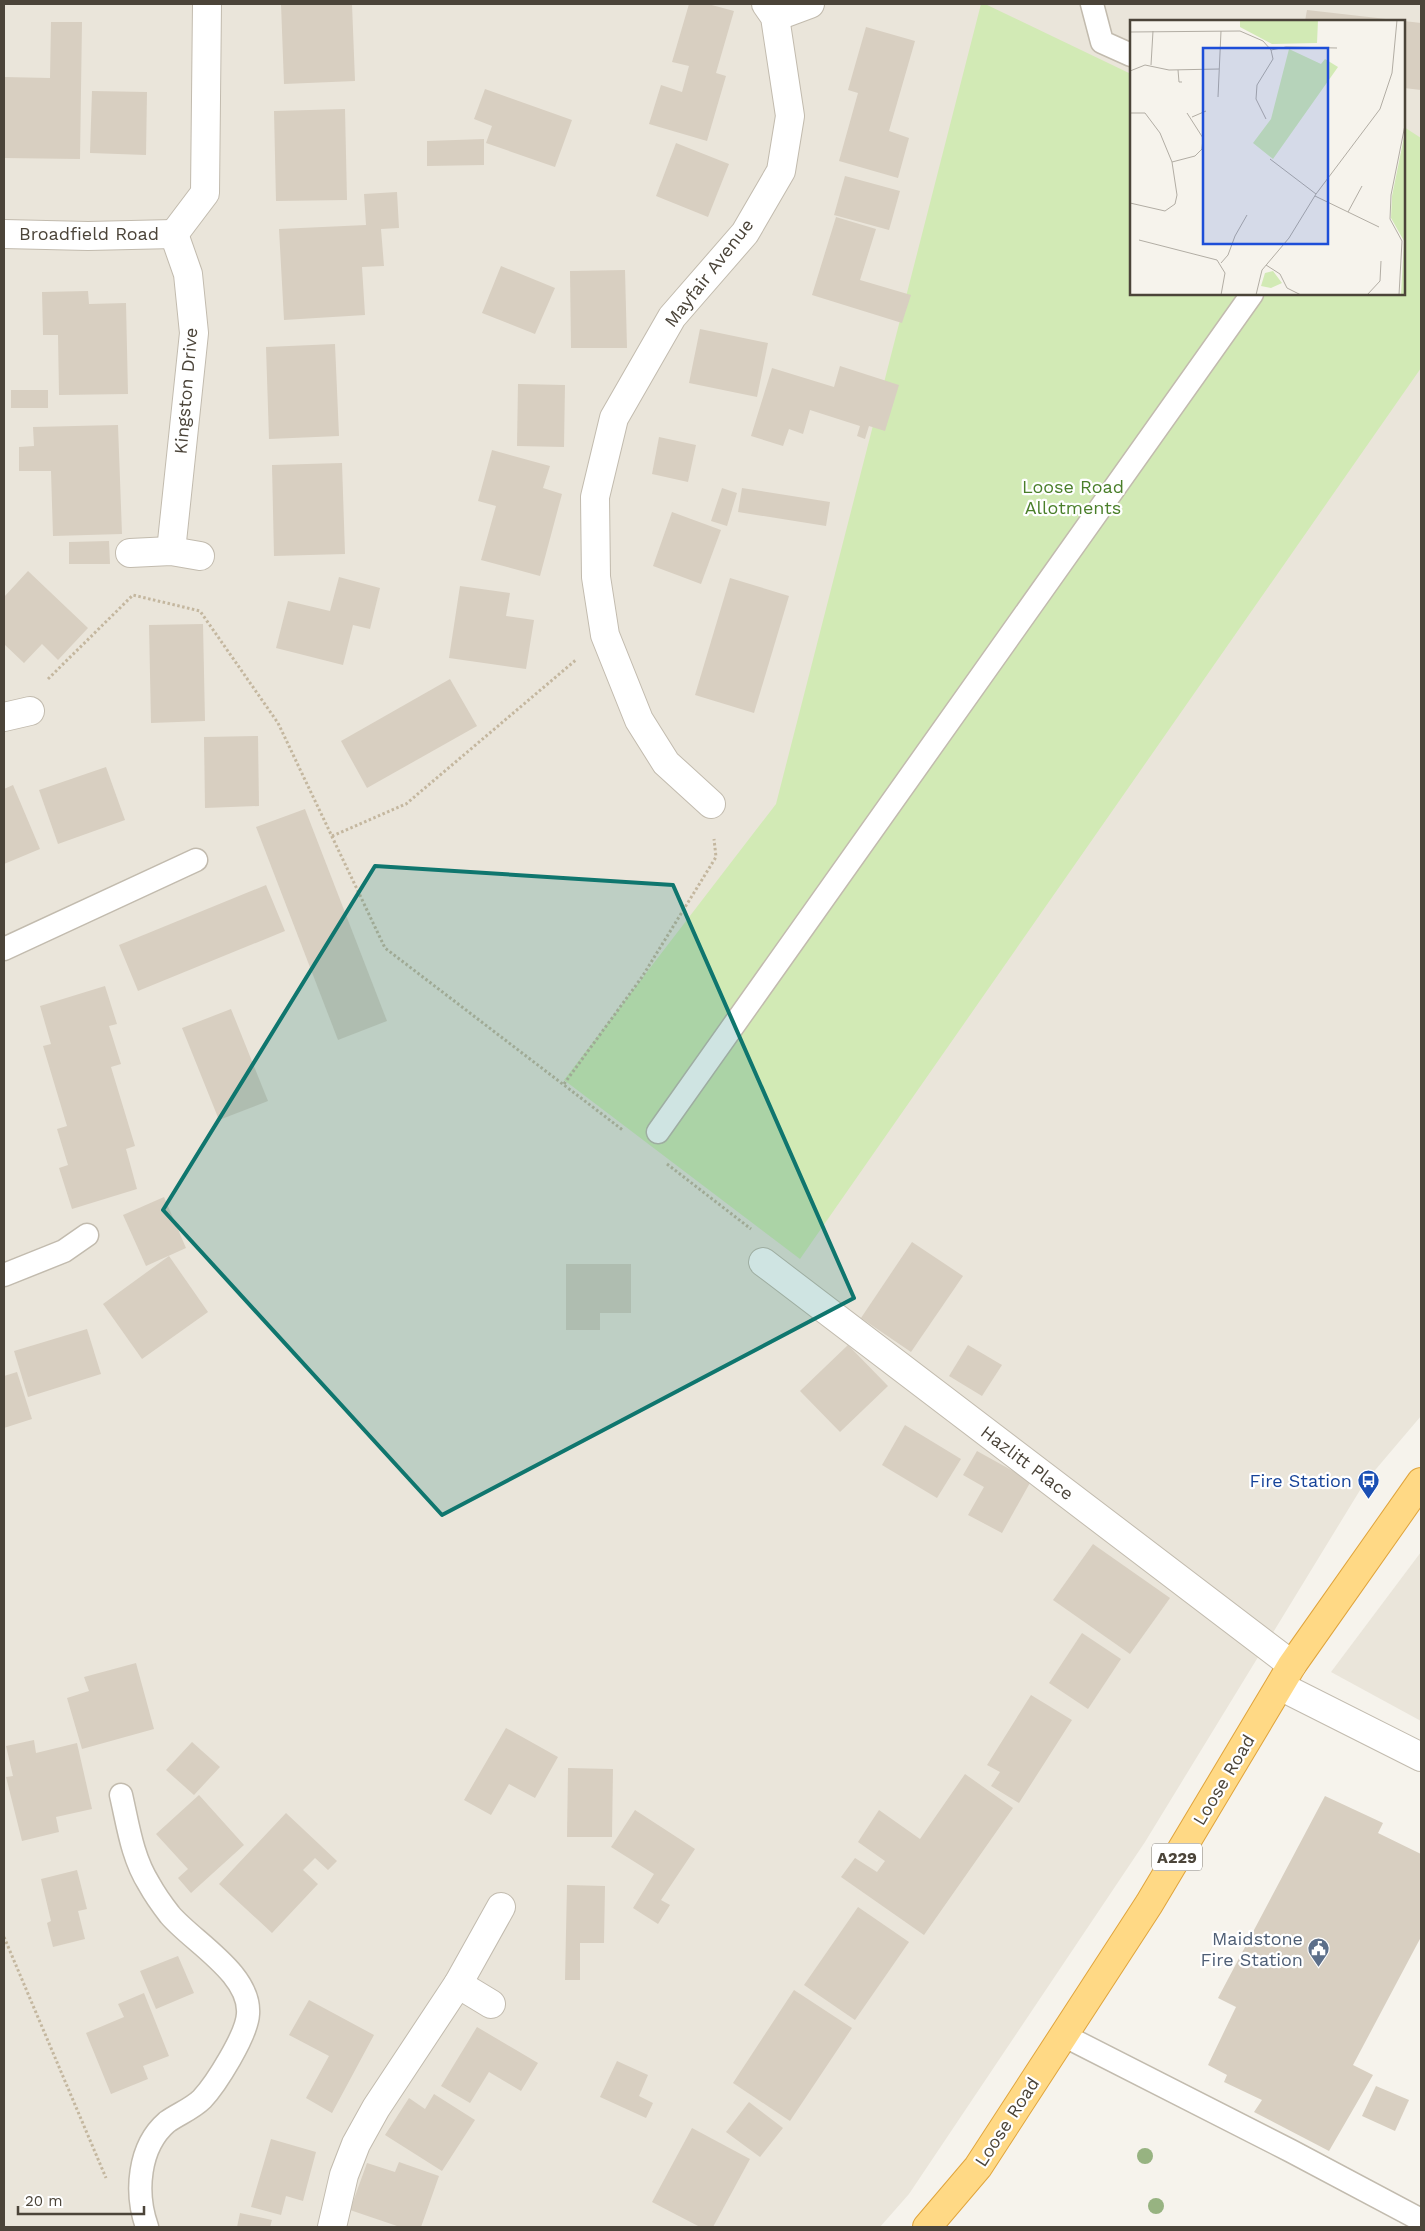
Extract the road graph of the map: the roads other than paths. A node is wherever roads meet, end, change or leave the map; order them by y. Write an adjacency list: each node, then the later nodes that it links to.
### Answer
1 (207, 4): 7 (street)
2 (810, 4): 4 (street)
3 (1092, 4): 5 (lane)
4 (770, 10): 14 (street, Mayfair Avenue)
5 (1130, 55)
6 (4, 234): 7 (street, Broadfield Road)
7 (174, 234): 9 (street, Kingston Drive)
8 (1251, 295): 17 (lane)
9 (171, 551): 10 (street); 11 (street)
10 (130, 553)
11 (200, 556)
12 (30, 711): 13 (street)
13 (4, 717)
14 (711, 804)
15 (196, 860): 16 (lane)
16 (4, 948)
17 (658, 1132)
18 (87, 1235): 20 (lane)
19 (763, 1262): 22 (street, Hazlitt Place)
20 (4, 1275)
21 (1421, 1482): 22 (highway, Loose Road / A229)
22 (1286, 1676): 23 (street, Hazlitt Place); 28 (highway, Loose Road / A229)
23 (1421, 1757)
24 (121, 1795): 30 (lane)
25 (501, 1907): 26 (street)
26 (458, 1984): 27 (street); 31 (street)
27 (491, 2004)
28 (1064, 2035): 29 (lane); 32 (highway, Loose Road / A229)
29 (1421, 2220)
30 (147, 2227)
31 (332, 2227)
32 (927, 2227)

